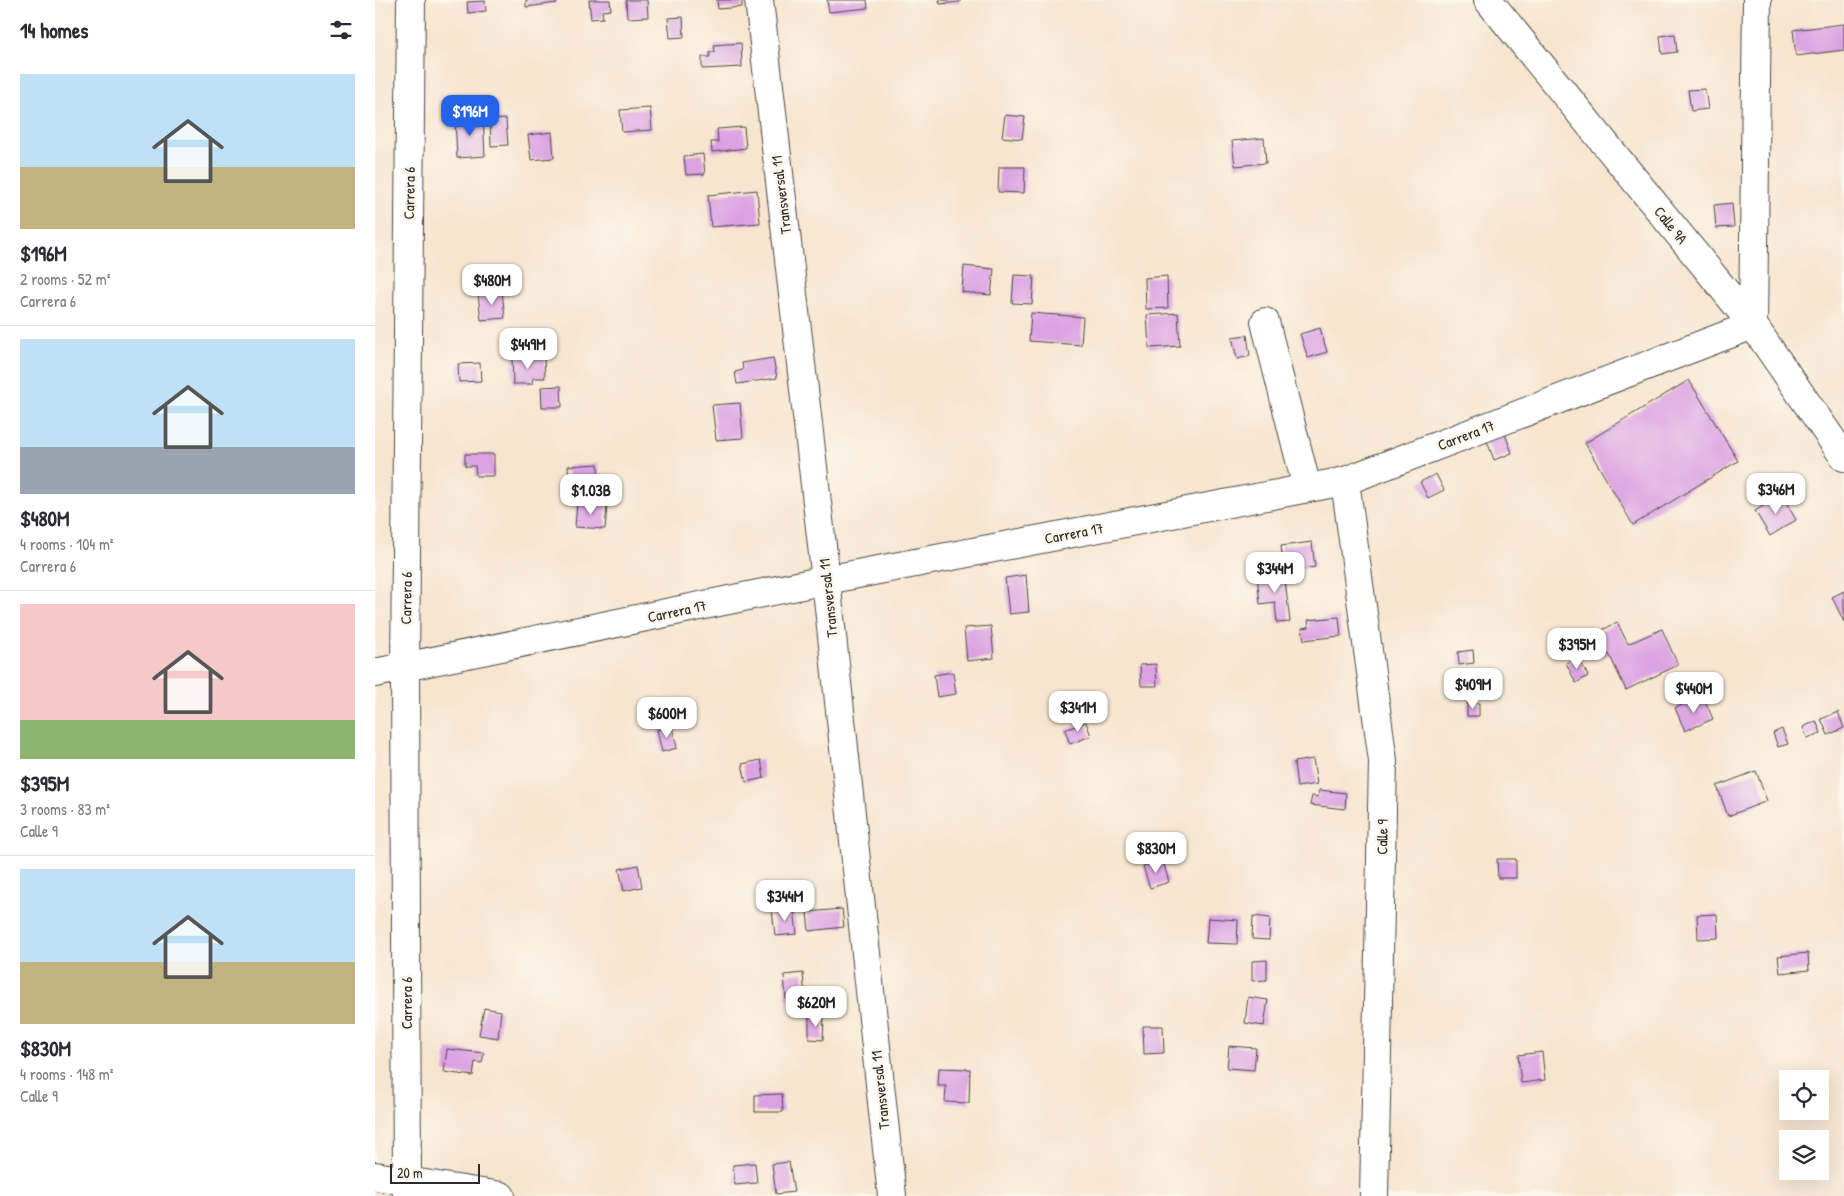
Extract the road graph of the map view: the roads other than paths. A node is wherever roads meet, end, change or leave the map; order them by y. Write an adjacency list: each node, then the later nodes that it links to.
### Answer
1 (411, 0): 11 (street, Carrera 6)
2 (759, 0): 10 (street, Transversal 11)
3 (1488, 0): 6 (street, Calle 9A)
4 (1757, 0): 6 (street)
5 (1265, 322): 9 (street)
6 (1753, 326): 7 (street, Calle 9A); 8 (street, Carrera 17)
7 (1844, 457)
8 (1345, 481): 9 (street, Carrera 17); 17 (street, Calle 9)
9 (1307, 488): 10 (street, Carrera 17)
10 (826, 580): 11 (street, Carrera 17); 16 (street, Transversal 11)
11 (405, 667): 12 (street, Carrera 17); 14 (street, Carrera 6)
12 (375, 673)
13 (375, 1176): 14 (street)
14 (407, 1189): 15 (street)
15 (501, 1196)
16 (892, 1196)
17 (1374, 1196)

